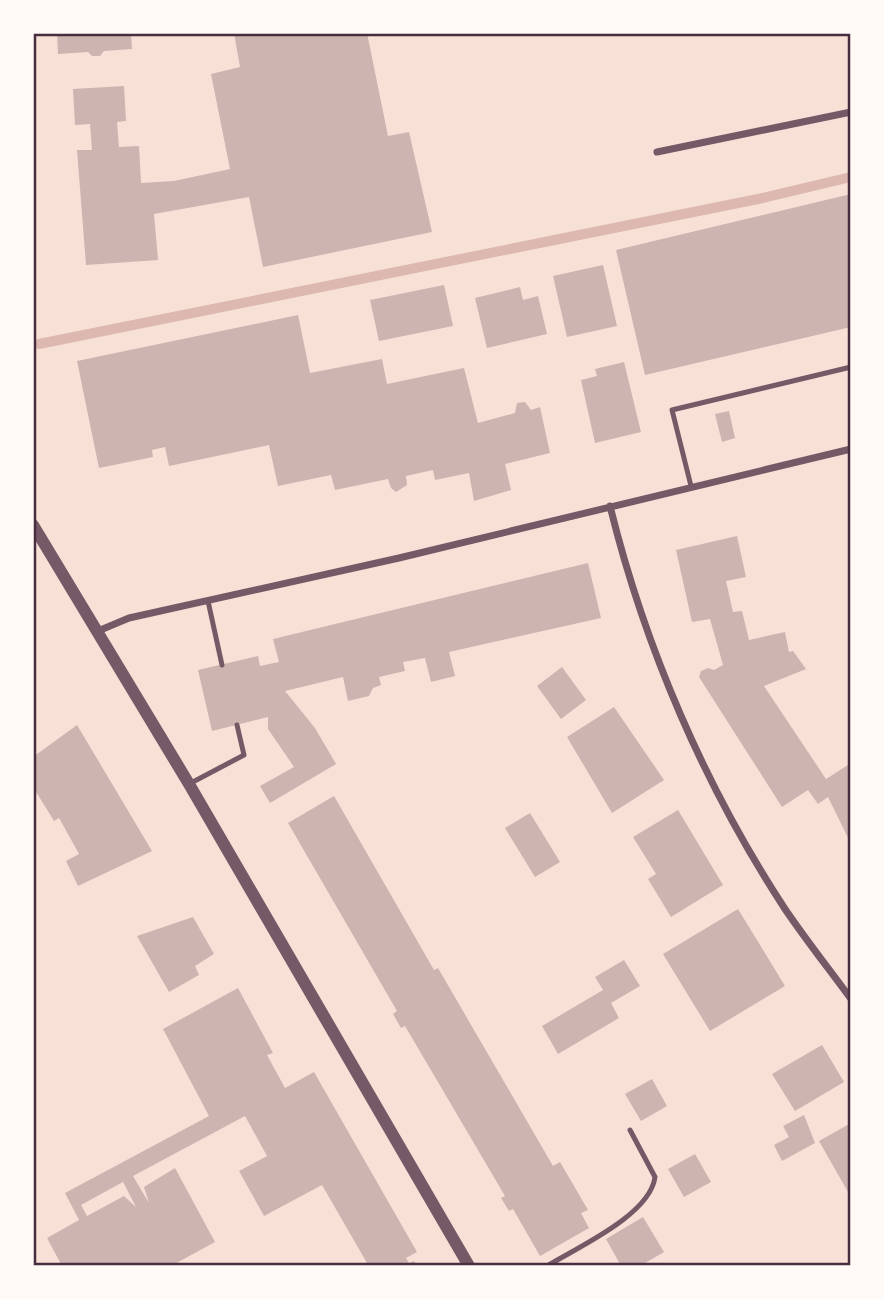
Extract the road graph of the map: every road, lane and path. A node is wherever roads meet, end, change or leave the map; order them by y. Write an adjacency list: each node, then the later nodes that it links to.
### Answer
1 (851, 112): 2 (street)
2 (657, 152)
3 (851, 367): 5 (lane)
4 (851, 449): 5 (street)
5 (691, 486): 6 (street)
6 (610, 506): 8 (street); 13 (street)
7 (34, 528): 9 (street)
8 (208, 601): 9 (street); 10 (lane)
9 (98, 631): 12 (street)
10 (222, 665)
11 (237, 725): 12 (lane)
12 (189, 784): 15 (street)
13 (851, 999)
14 (630, 1130): 16 (lane)
15 (469, 1266)
16 (547, 1266)

